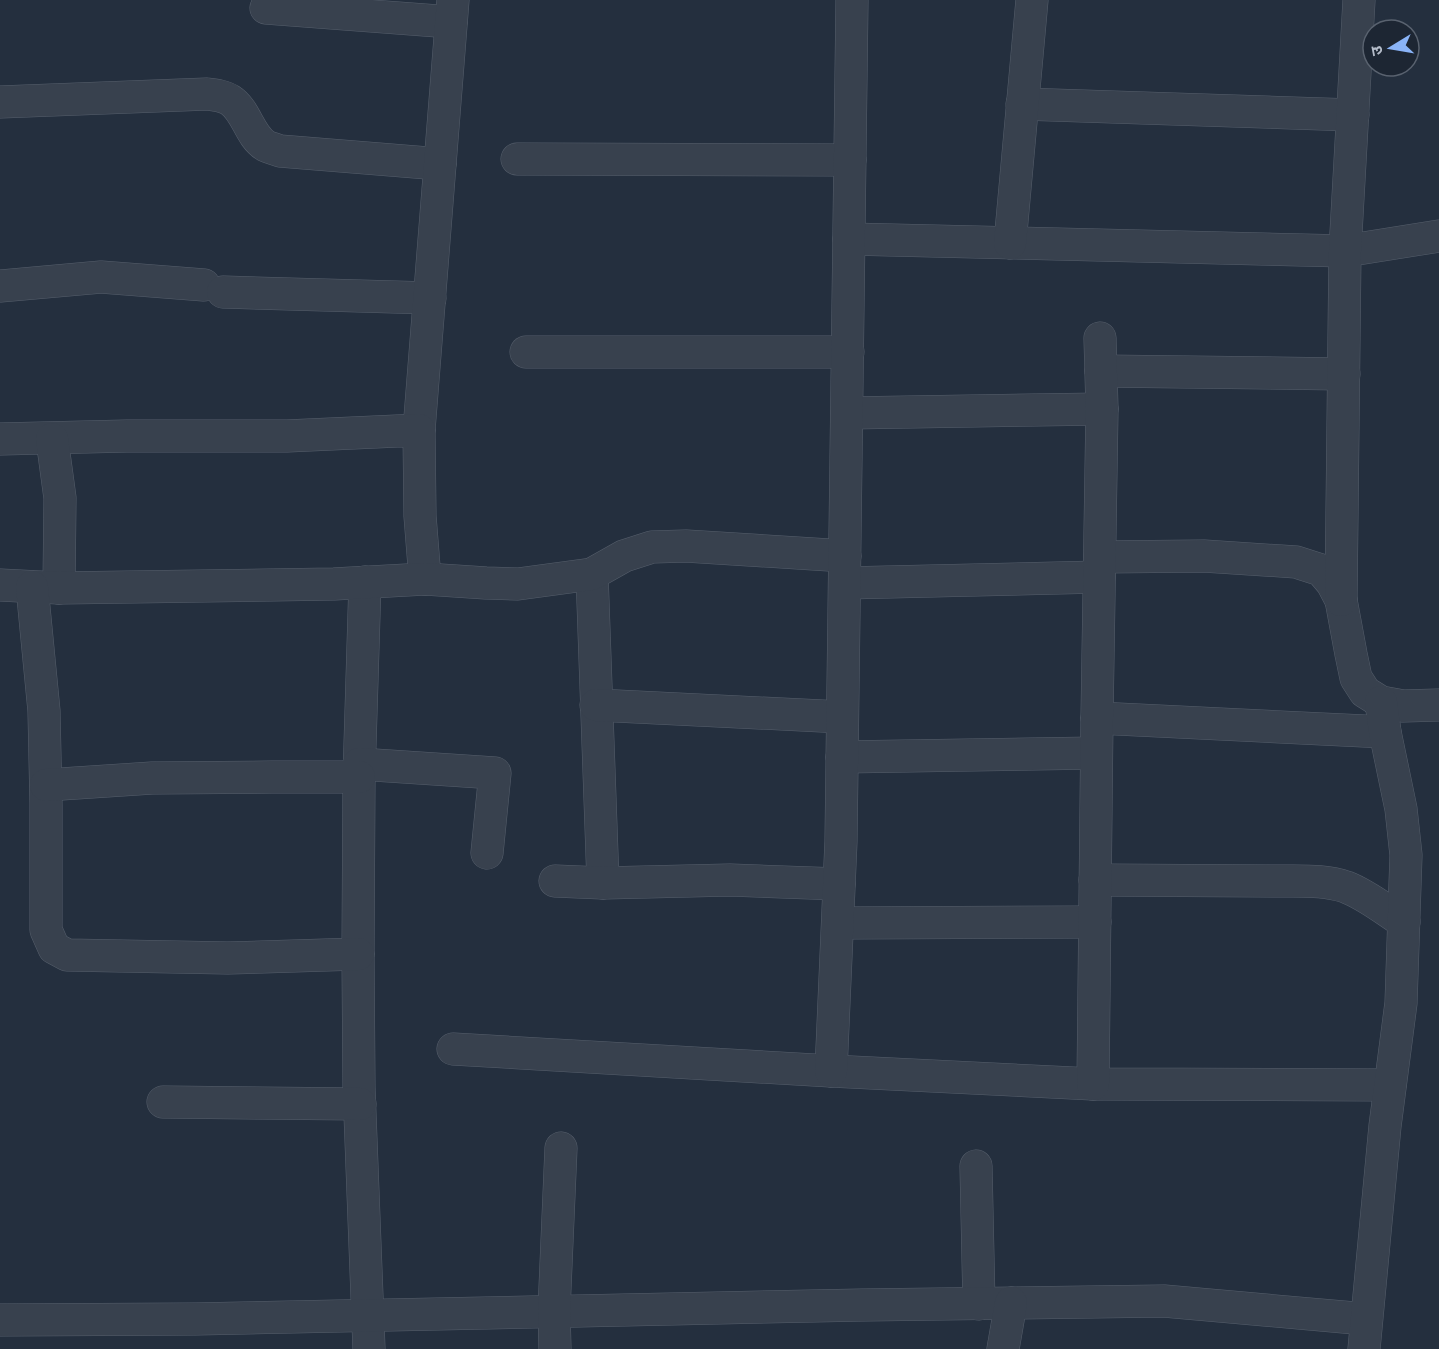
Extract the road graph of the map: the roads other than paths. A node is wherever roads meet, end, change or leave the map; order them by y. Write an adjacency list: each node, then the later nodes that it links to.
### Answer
1 (852, 0): 10 (street)
2 (1032, 0): 7 (street)
3 (1359, 0): 8 (street)
4 (266, 8): 5 (street)
5 (452, 11): 11 (street)
6 (0, 102): 11 (street)
7 (1022, 104): 8 (street); 14 (street)
8 (1353, 115): 15 (street)
9 (517, 159): 10 (street)
10 (850, 160): 13 (street)
11 (440, 164): 17 (street)
12 (1439, 236): 15 (street)
13 (849, 239): 14 (street); 20 (street)
14 (1010, 243): 15 (street)
15 (1345, 251): 22 (street)
16 (0, 285): 17 (street)
17 (430, 298): 25 (street)
18 (1100, 338): 21 (street)
19 (526, 352): 20 (street)
20 (848, 352): 24 (street)
21 (1101, 371): 22 (street); 23 (street)
22 (1344, 374): 35 (street)
23 (1102, 409): 24 (street); 28 (street)
24 (847, 413): 29 (street)
25 (419, 430): 27 (street); 31 (street)
26 (0, 439): 27 (street)
27 (52, 439): 34 (street)
28 (1099, 567): 29 (street); 35 (street); 40 (street)
29 (845, 569): 30 (street); 38 (street)
30 (592, 574): 31 (street); 36 (street)
31 (424, 579): 32 (street)
32 (365, 582): 34 (street); 43 (street)
33 (0, 585): 34 (street)
34 (46, 588): 44 (street)
35 (1341, 600): 39 (street)
36 (596, 705): 38 (street); 48 (street)
37 (1439, 705): 39 (street)
38 (843, 717): 42 (street)
39 (1383, 717): 40 (street); 51 (street)
40 (1097, 718): 41 (street)
41 (1096, 753): 42 (street); 46 (street)
42 (842, 757): 49 (street)
43 (359, 771): 44 (street); 45 (street); 53 (street)
44 (46, 785): 53 (street)
45 (487, 853)
46 (1095, 880): 50 (street); 51 (street)
47 (555, 881): 48 (street)
48 (603, 883): 49 (street)
49 (839, 884): 52 (street)
50 (1095, 922): 52 (street); 56 (street)
51 (1404, 922): 57 (street)
52 (838, 923): 55 (street)
53 (358, 954): 59 (street)
54 (453, 1049): 55 (street)
55 (831, 1071): 56 (street)
56 (1093, 1084): 57 (street)
57 (1390, 1085): 67 (street)
58 (163, 1101): 59 (street)
59 (360, 1104): 65 (street)
60 (561, 1148): 64 (street)
61 (976, 1166): 62 (street)
62 (980, 1304): 63 (street); 64 (street)
63 (1011, 1304): 67 (street); 70 (street)
64 (554, 1311): 65 (street); 69 (street)
65 (367, 1315): 66 (street); 68 (street)
66 (0, 1320)
67 (1365, 1334)
68 (369, 1349)
69 (555, 1349)
70 (1003, 1349)

